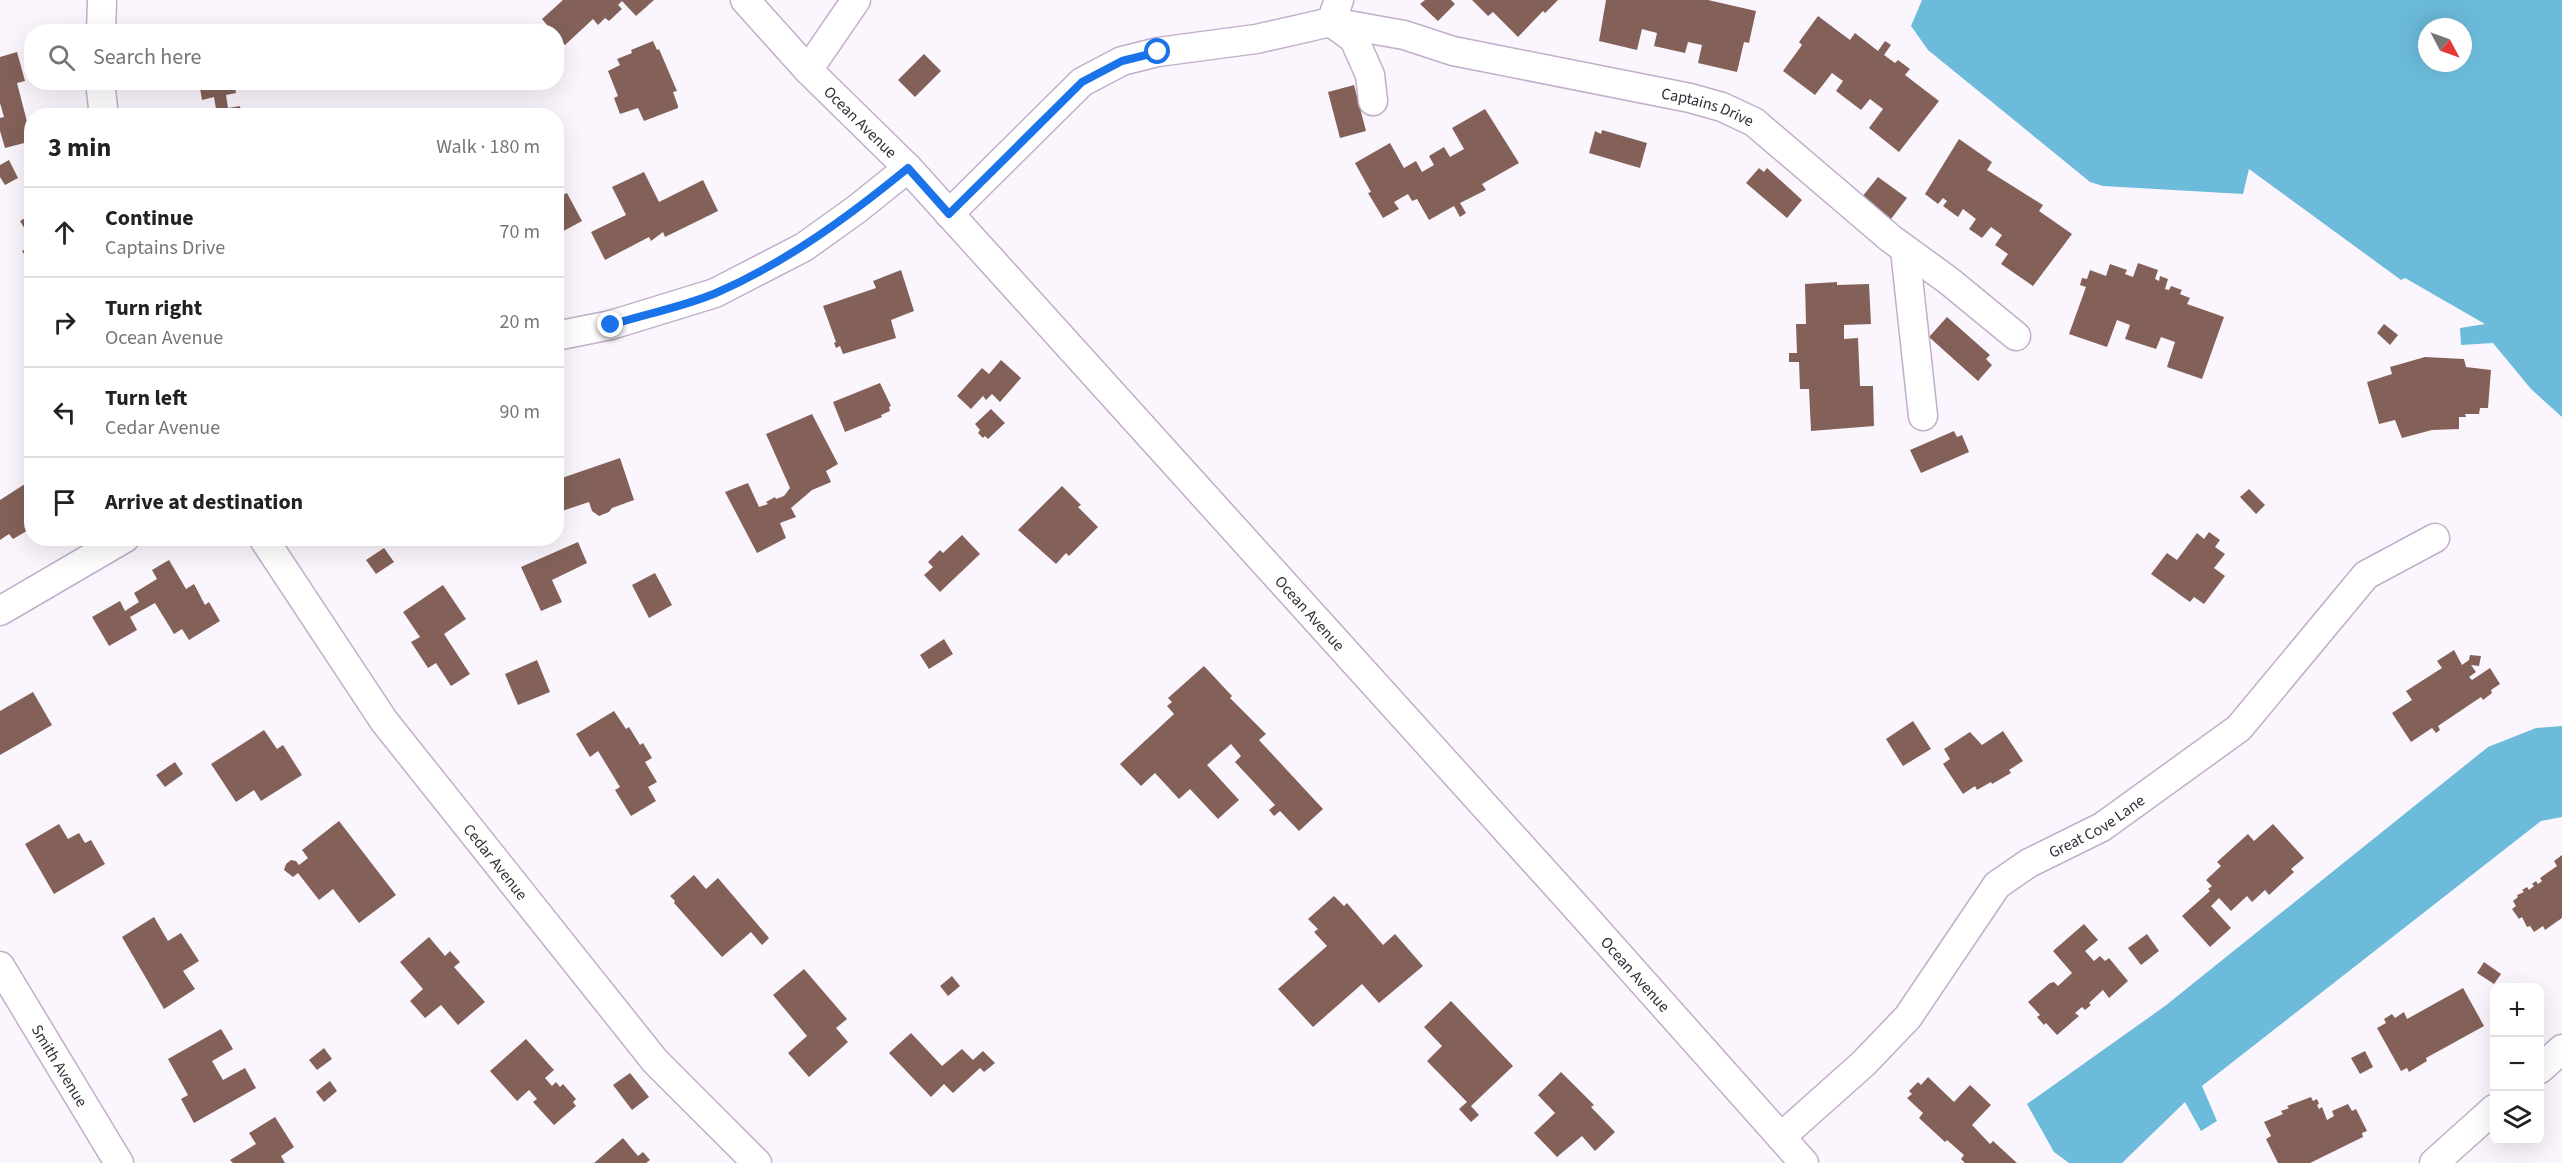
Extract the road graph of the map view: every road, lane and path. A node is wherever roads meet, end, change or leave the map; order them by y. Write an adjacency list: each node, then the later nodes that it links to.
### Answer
1 (102, 0): 5 (street)
2 (745, 0): 6 (street, Ocean Avenue)
3 (856, 0): 6 (street)
4 (1335, 11): 8 (street); 11 (street, Captains Drive); 12 (street, Captains Drive)
5 (101, 24)
6 (808, 70): 10 (street, Ocean Avenue)
7 (101, 90): 9 (street)
8 (1372, 101)
9 (103, 108)
10 (908, 168): 11 (street, Ocean Avenue); 13 (street)
11 (949, 214): 24 (street, Ocean Avenue)
12 (1905, 249): 14 (street, Captains Drive); 15 (street)
13 (564, 334)
14 (2016, 336)
15 (1923, 416)
16 (2435, 538): 24 (street, Great Cove Lane)
17 (111, 546): 19 (street)
18 (268, 546): 26 (street, Cedar Avenue)
19 (0, 611)
20 (0, 966): 25 (street, Smith Avenue)
21 (2562, 1049): 22 (street)
22 (2544, 1065)
23 (2490, 1113): 28 (street)
24 (1781, 1137): 27 (street, Ocean Avenue)
25 (119, 1163)
26 (757, 1163)
27 (1804, 1163)
28 (2434, 1163)

